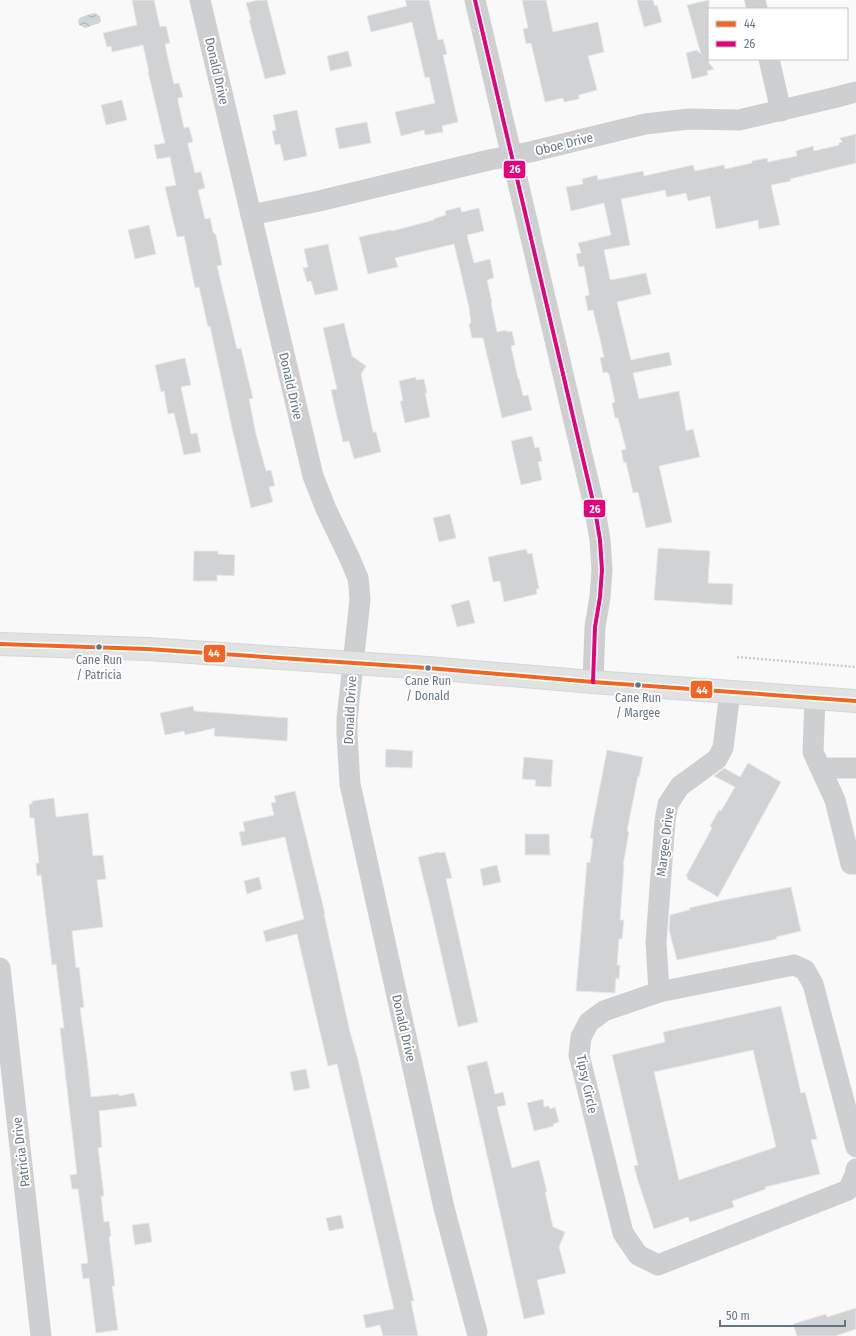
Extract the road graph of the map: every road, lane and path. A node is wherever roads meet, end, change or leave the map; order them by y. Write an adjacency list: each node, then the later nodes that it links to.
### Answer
1 (200, 0): 7 (street, Donald Drive)
2 (475, 0): 6 (street)
3 (769, 60): 5 (street)
4 (856, 92): 5 (street, Oboe Drive)
5 (781, 111): 6 (street, Oboe Drive)
6 (512, 156): 7 (street, Oboe Drive); 12 (street)
7 (251, 216): 10 (street, Donald Drive)
8 (0, 644): 10 (highway)
9 (737, 656): 11 (path)
10 (353, 664): 12 (highway); 23 (street, Donald Drive)
11 (856, 667)
12 (593, 682): 13 (highway)
13 (730, 692): 14 (highway); 20 (street, Margee Drive)
14 (815, 698): 15 (highway); 16 (street)
15 (856, 701)
16 (821, 768): 17 (street); 18 (street)
17 (856, 768)
18 (856, 864)
19 (0, 968): 24 (street, Patricia Drive)
20 (659, 992): 21 (street, Tipsy Circle); 22 (street, Tipsy Circle)
21 (856, 1147)
22 (856, 1169)
23 (477, 1332)
24 (41, 1336)

